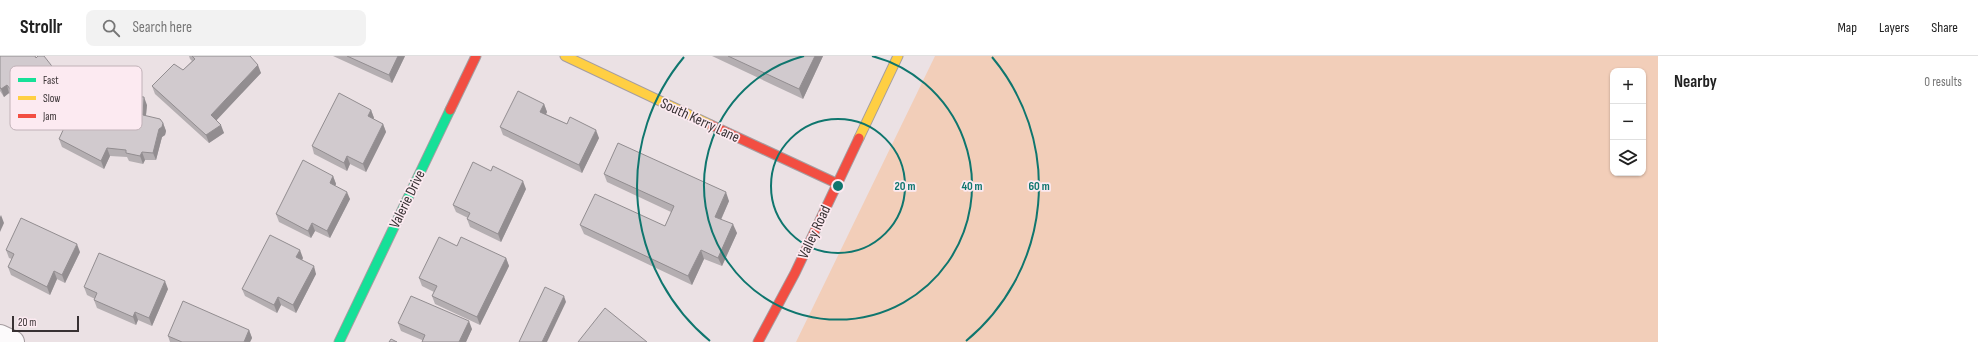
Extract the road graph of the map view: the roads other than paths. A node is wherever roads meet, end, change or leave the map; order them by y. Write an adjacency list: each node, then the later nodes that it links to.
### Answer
1 (476, 56): 7 (street, Valerie Drive)
2 (565, 56): 4 (street, South Kerry Lane)
3 (898, 56): 4 (street, Valley Road)
4 (836, 183): 8 (street, Valley Road)
5 (0, 336): 6 (street)
6 (13, 342)
7 (339, 342)
8 (758, 342)

